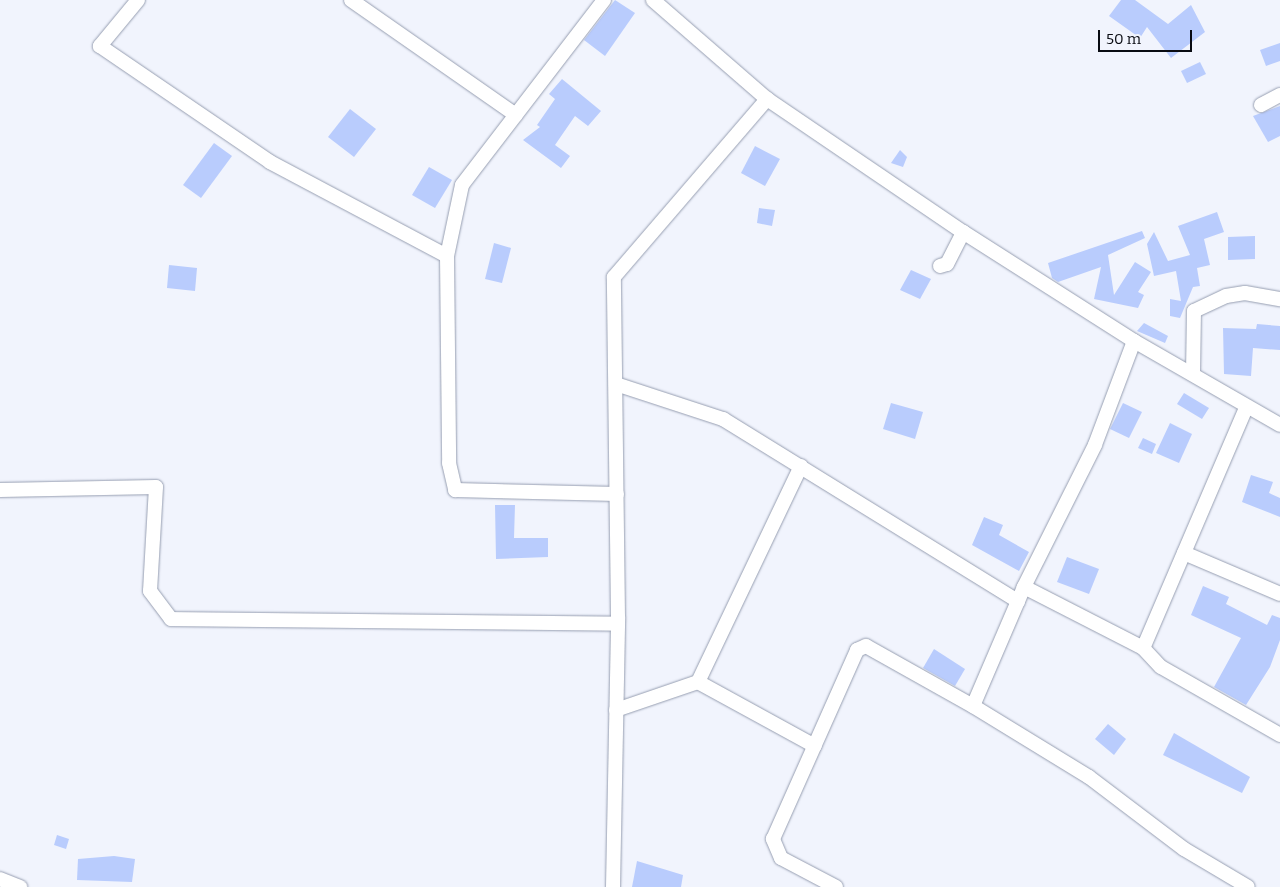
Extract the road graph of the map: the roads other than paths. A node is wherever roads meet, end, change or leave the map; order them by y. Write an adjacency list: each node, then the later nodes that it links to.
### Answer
1 (138, 0): 10 (street)
2 (351, 0): 8 (street)
3 (604, 0): 8 (street)
4 (653, 0): 6 (street)
5 (1280, 95): 7 (street)
6 (767, 99): 9 (street); 15 (street)
7 (1261, 105)
8 (516, 115): 10 (street)
9 (963, 232): 11 (street); 13 (street)
10 (447, 256): 20 (street)
11 (940, 266)
12 (1280, 299): 14 (street)
13 (1134, 341): 14 (street); 22 (street)
14 (1193, 374): 16 (street)
15 (616, 384): 18 (street); 20 (street)
16 (1246, 408): 17 (street); 21 (street)
17 (1280, 425)
18 (801, 466): 24 (street); 27 (street)
19 (0, 490): 25 (street)
20 (617, 494): 25 (street)
21 (1184, 553): 23 (street); 26 (street)
22 (1024, 587): 24 (street); 26 (street)
23 (1280, 594)
24 (1018, 601): 28 (street)
25 (618, 624): 29 (street)
26 (1142, 648): 30 (street)
27 (698, 682): 29 (street); 31 (street)
28 (973, 706): 31 (street); 36 (street)
29 (616, 710): 34 (street)
30 (1280, 735)
31 (814, 746): 35 (street)
32 (0, 879): 33 (street)
33 (20, 887)
34 (613, 887)
35 (836, 887)
36 (1248, 887)

